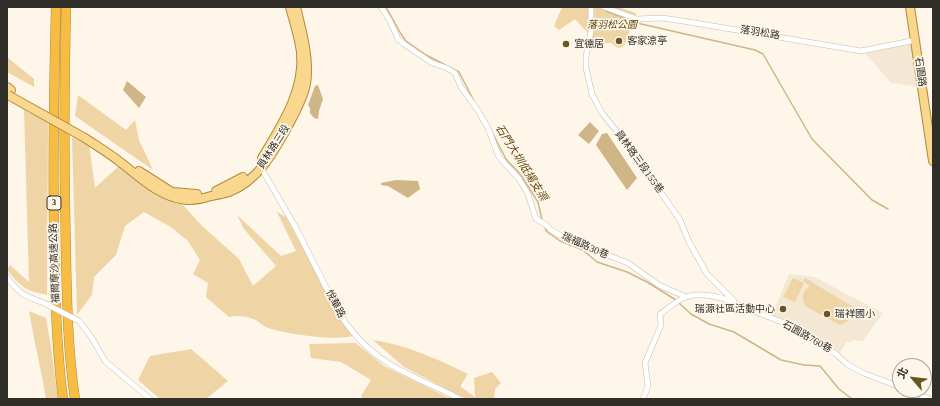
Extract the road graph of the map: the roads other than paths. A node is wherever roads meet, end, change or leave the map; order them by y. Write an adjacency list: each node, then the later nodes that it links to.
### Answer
1 (56, 7): 17 (highway, 福爾摩沙高速公路 / 3)
2 (66, 7): 18 (highway, 福爾摩沙高速公路 / 3)
3 (290, 7): 12 (main road, 員林路三段)
4 (296, 7): 12 (main road, 員林路三段)
5 (381, 7): 14 (street, 瑞福路30巷)
6 (591, 7): 15 (street, 員林路三段155巷)
7 (606, 7): 9 (street, 落羽松路)
8 (910, 7): 9 (main road, 石園路)
9 (916, 40): 11 (main road, 石園路)
10 (8, 91): 12 (main road, 員林路三段, bridge)
11 (933, 161)
12 (261, 166): 20 (street, 悅華路)
13 (7, 277): 19 (street, bridge)
14 (686, 297): 15 (street, 石園路760巷); 21 (street, 石園路760巷)
15 (735, 302): 16 (street, 石園路760巷)
16 (892, 384)
17 (63, 399)
18 (75, 399)
19 (150, 399)
20 (459, 399)
21 (643, 399)

